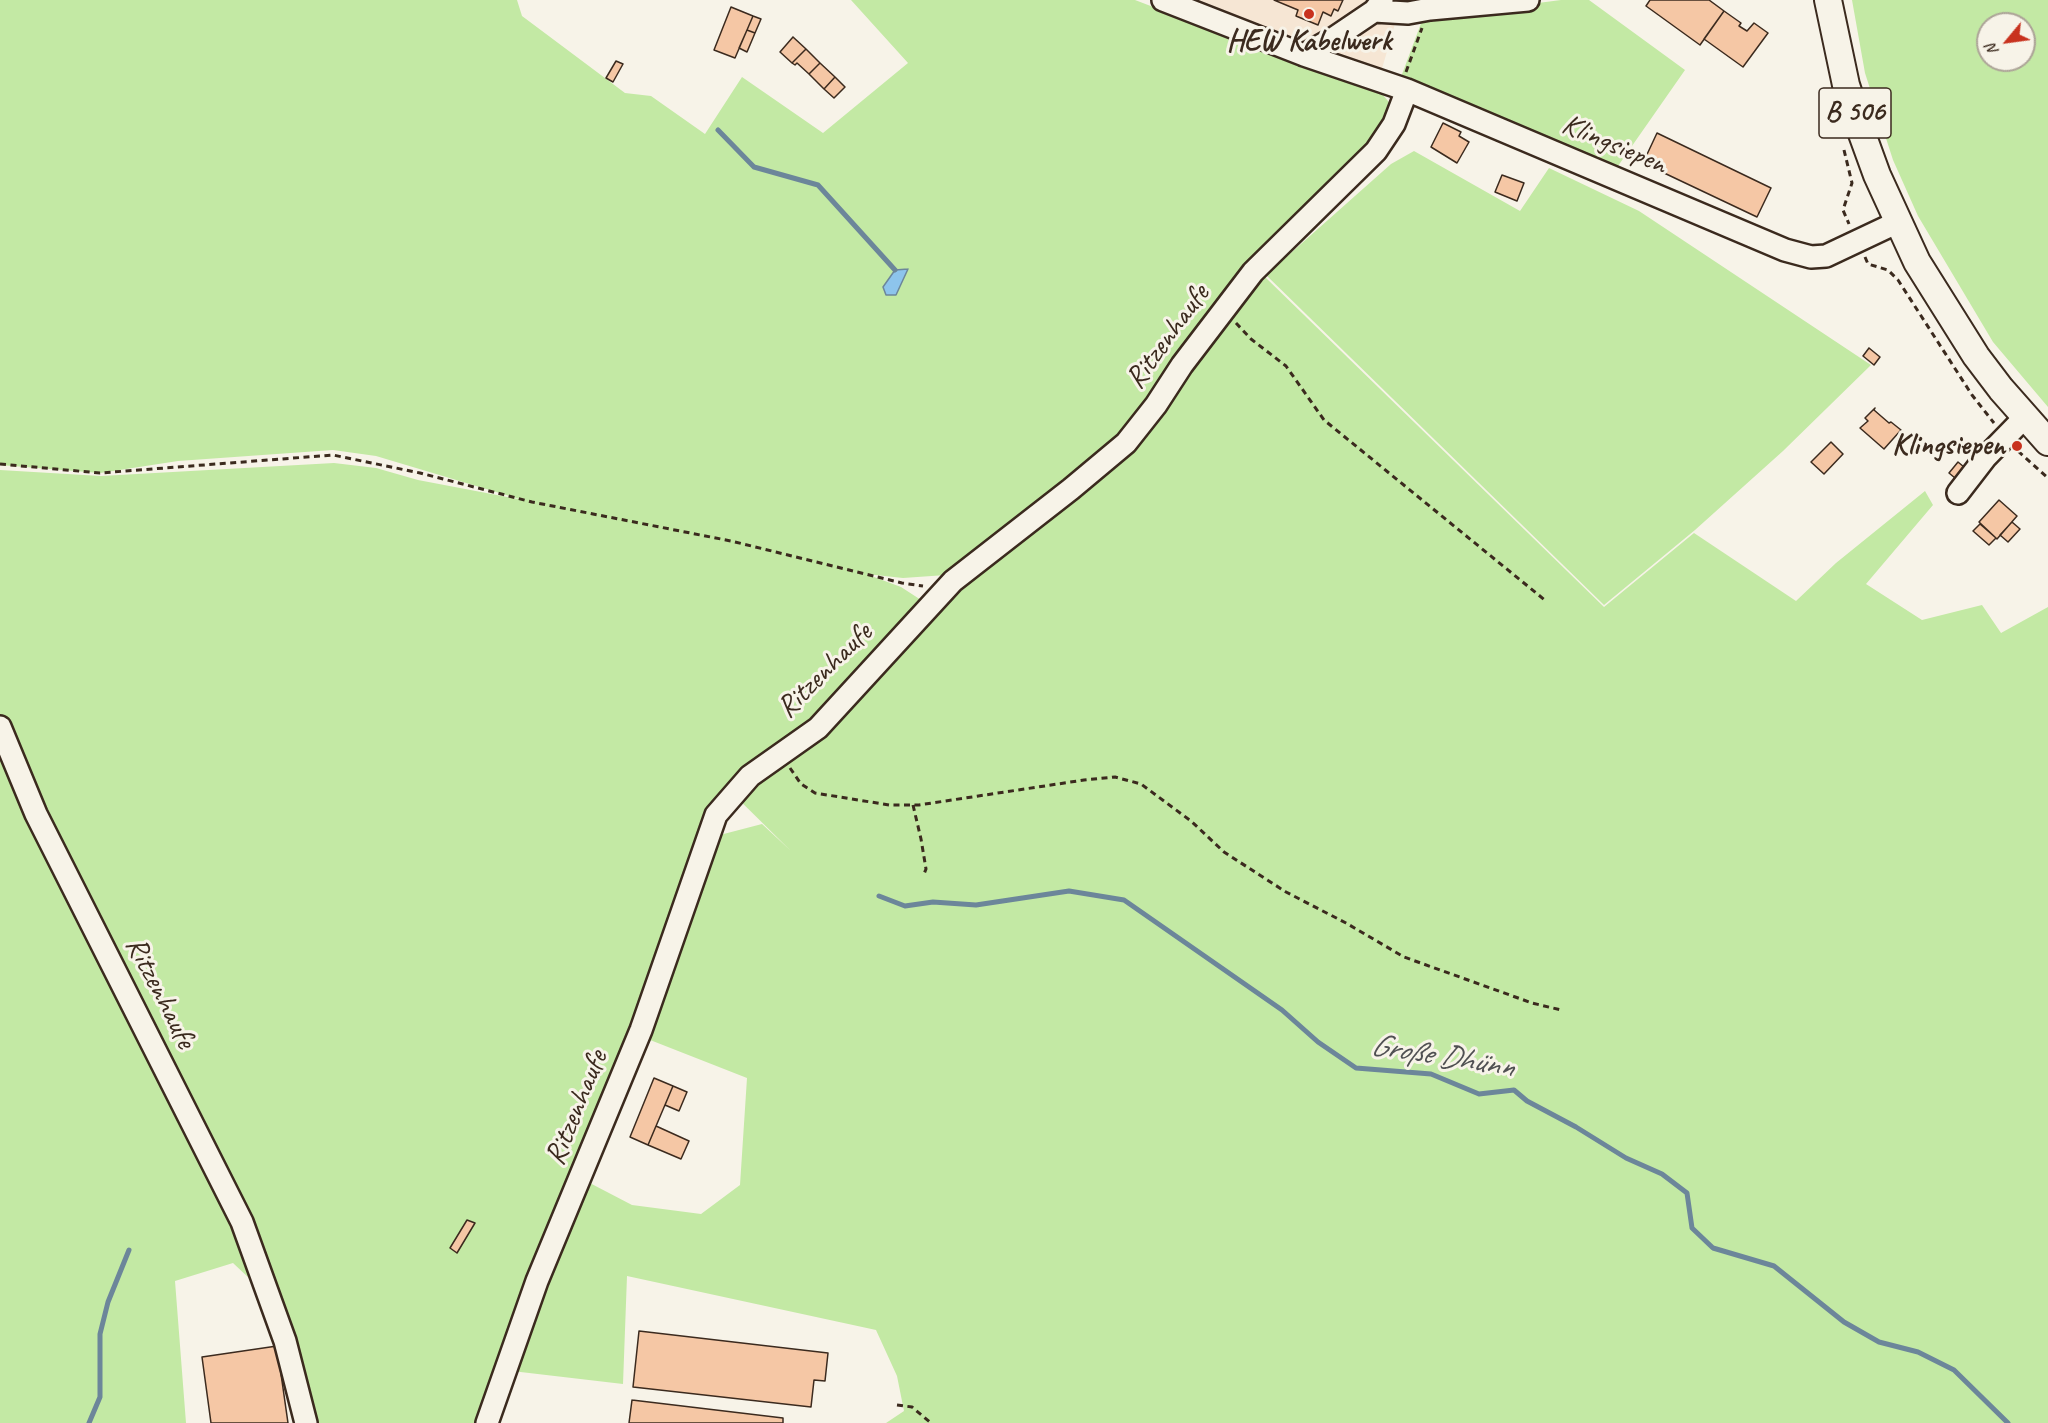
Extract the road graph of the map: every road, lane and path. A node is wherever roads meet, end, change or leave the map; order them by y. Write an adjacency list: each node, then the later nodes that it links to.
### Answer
1 (1163, 0): 6 (street, Klingsiepen)
2 (1528, 0): 5 (street)
3 (1828, 0): 9 (main road, B 506)
4 (1378, 5): 5 (street); 6 (street)
5 (1430, 9): 7 (path)
6 (1304, 55): 7 (street, Klingsiepen)
7 (1403, 89): 10 (street, Klingsiepen); 11 (street, Ritzenhaufe)
8 (1843, 148): 10 (path)
9 (1898, 222): 10 (street, Klingsiepen); 12 (main road, B 506)
10 (1857, 241): 13 (path)
11 (1224, 310): 18 (street, Ritzenhaufe); 19 (path)
12 (2025, 417): 13 (street); 14 (main road, B 506)
13 (2005, 436): 16 (path); 17 (street)
14 (2048, 442)
15 (0, 464): 18 (path)
16 (2048, 478)
17 (1958, 493)
18 (941, 593): 21 (street, Ritzenhaufe)
19 (1546, 601)
20 (0, 727): 26 (street, Ritzenhaufe)
21 (781, 754): 22 (path); 27 (street, Ritzenhaufe)
22 (913, 805): 23 (path); 24 (path)
23 (924, 874)
24 (1561, 1010)
25 (897, 1405): 28 (path)
26 (306, 1423)
27 (487, 1423)
28 (931, 1423)

